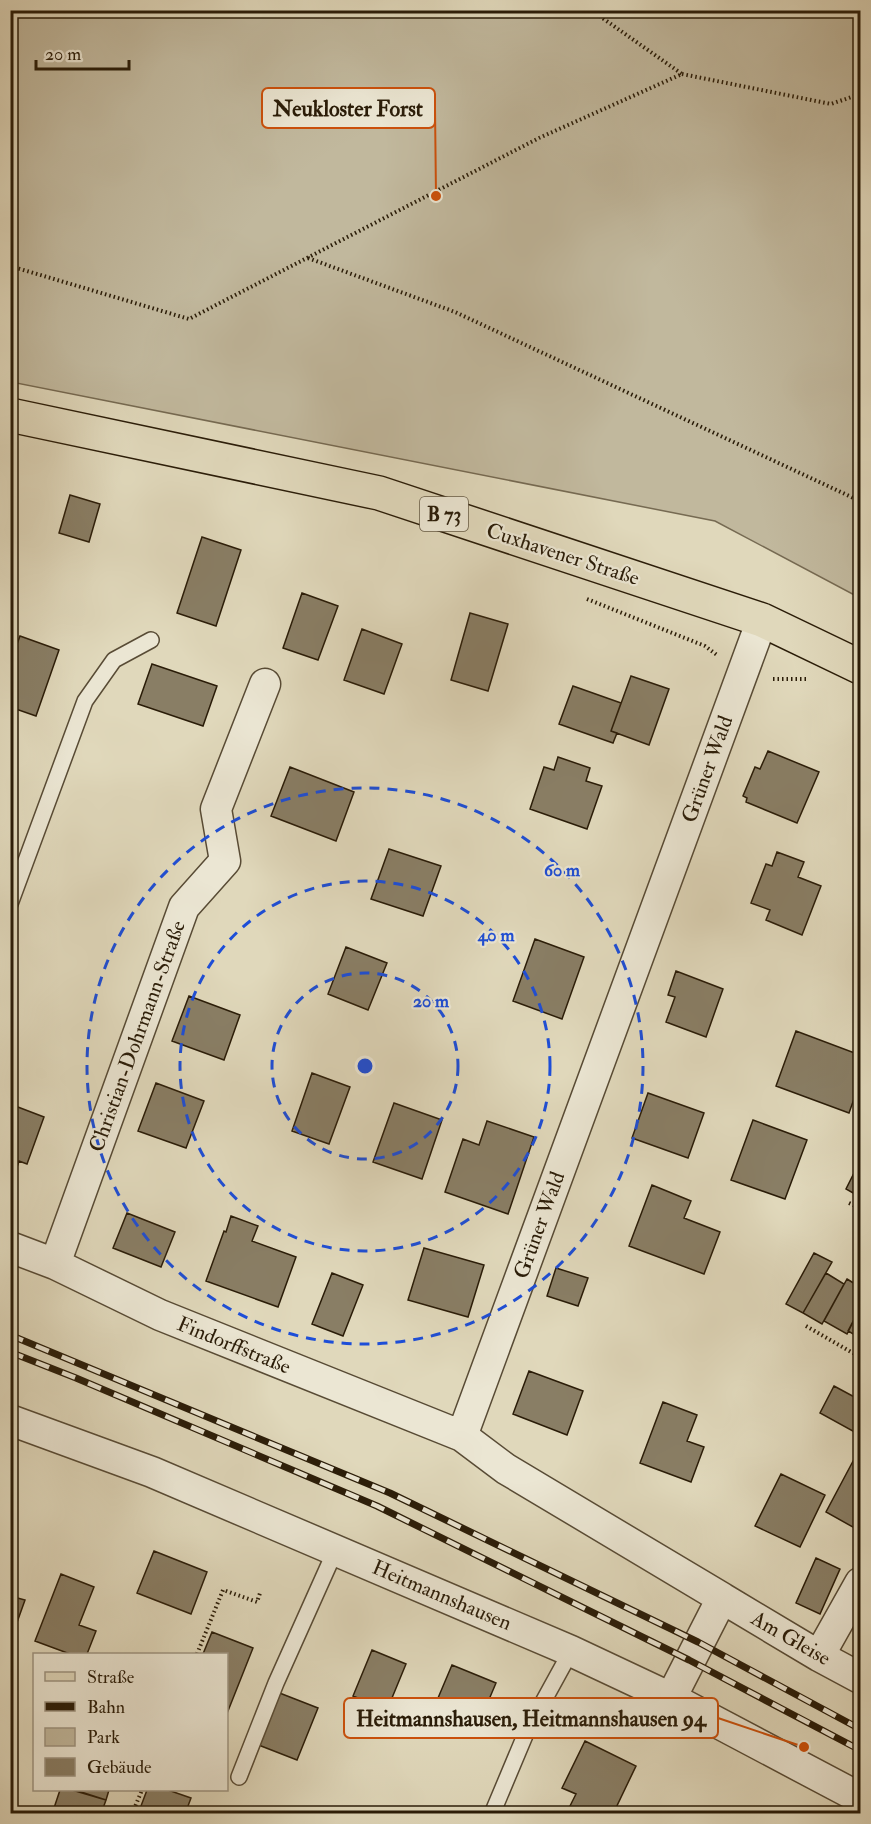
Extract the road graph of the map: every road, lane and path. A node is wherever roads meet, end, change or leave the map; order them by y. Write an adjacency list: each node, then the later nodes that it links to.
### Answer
1 (591, 10): 2 (path)
2 (682, 74): 3 (path); 4 (path)
3 (861, 94)
4 (308, 258): 5 (path); 7 (path)
5 (10, 266)
6 (10, 415): 9 (main road, Cuxhavener Straße / B 73)
7 (861, 501)
8 (586, 598): 12 (path)
9 (762, 620): 11 (main road, Cuxhavener Straße / B 73); 12 (street, Grüner Wald)
10 (151, 640): 15 (lane)
11 (861, 667)
12 (744, 670): 13 (path); 23 (street, Grüner Wald)
13 (814, 679)
14 (265, 684): 19 (street, Christian-Dohrmann-Straße)
15 (10, 904)
16 (849, 1203): 17 (path)
17 (861, 1208)
18 (10, 1247): 19 (street, Findorffstraße)
19 (55, 1264): 23 (street, Findorffstraße)
20 (806, 1326): 21 (path)
21 (861, 1357)
22 (13, 1428): 24 (street, Heitmannshausen)
23 (462, 1436): 27 (street)
24 (336, 1550): 28 (street, Heitmannshausen); 33 (lane)
25 (861, 1583): 30 (street)
26 (260, 1593): 29 (path)
27 (722, 1598): 30 (street, Am Gleise); 32 (street)
28 (571, 1651): 32 (street, Heitmannshausen); 37 (lane)
29 (197, 1653)
30 (819, 1656): 31 (street, Am Gleise)
31 (861, 1678)
32 (671, 1698): 35 (street, Heitmannshausen)
33 (238, 1777)
34 (142, 1791): 36 (path)
35 (861, 1798)
36 (132, 1814)
37 (492, 1814)

